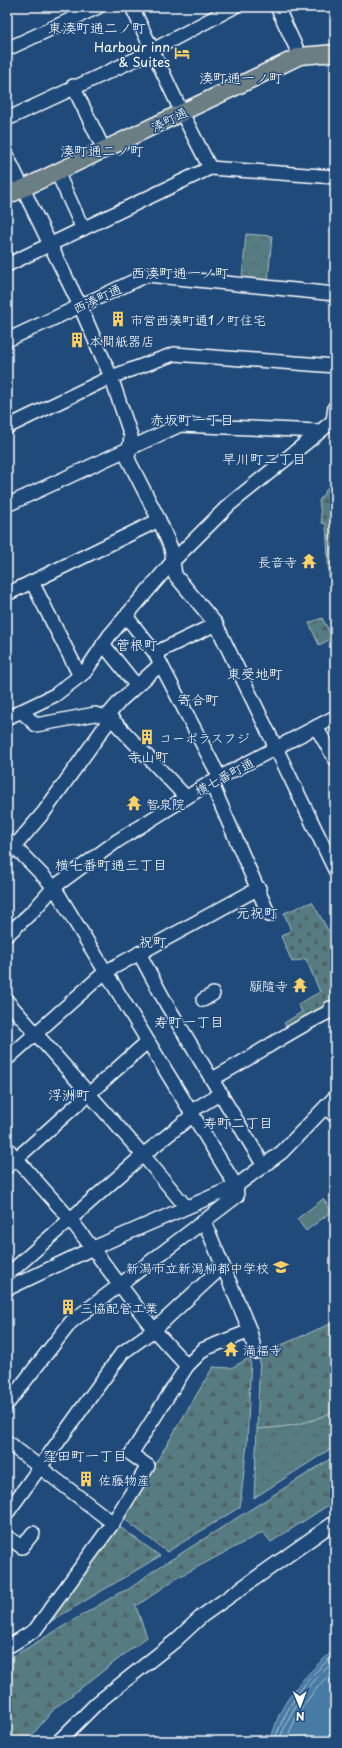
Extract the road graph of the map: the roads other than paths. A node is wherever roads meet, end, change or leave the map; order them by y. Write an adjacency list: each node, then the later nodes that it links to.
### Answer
1 (98, 7): 5 (street)
2 (132, 7): 6 (street)
3 (234, 7): 6 (street)
4 (277, 7): 8 (street)
5 (7, 49)
6 (152, 50): 9 (street); 10 (street)
7 (335, 53): 8 (main road, 湊町通)
8 (300, 56): 10 (main road, 湊町通)
9 (73, 86): 11 (street); 12 (street)
10 (182, 113): 12 (main road, 湊町通); 14 (street)
11 (7, 119)
12 (104, 150): 15 (main road, 湊町通)
13 (7, 156): 17 (street)
14 (210, 168): 16 (street); 19 (street)
15 (57, 172): 17 (main road, 湊町通); 19 (street)
16 (335, 177)
17 (23, 189): 18 (main road, 湊町通); 20 (street)
18 (7, 196)
19 (83, 229): 20 (street)
20 (50, 244): 21 (street); 23 (street)
21 (7, 265)
22 (335, 294): 23 (street, 西湊町通)
23 (80, 306): 24 (street, 西湊町通); 26 (street)
24 (7, 340)
25 (335, 366): 26 (street)
26 (111, 377): 28 (street); 30 (street)
27 (335, 407): 29 (street)
28 (7, 427)
29 (327, 429): 30 (street); 33 (street)
30 (130, 447): 31 (street); 32 (street)
31 (7, 505)
32 (159, 520): 33 (street); 34 (street)
33 (173, 561): 36 (street); 37 (street)
34 (32, 582): 35 (street); 40 (street)
35 (7, 594)
36 (126, 616): 38 (street); 39 (street)
37 (216, 624): 39 (street); 47 (street)
38 (103, 644): 40 (street); 41 (street)
39 (158, 658): 41 (street); 49 (street)
40 (80, 676): 42 (street)
41 (136, 685): 43 (street)
42 (21, 711): 43 (street); 45 (street)
43 (110, 716): 50 (street); 51 (street)
44 (335, 717): 46 (street, 横七番町通)
45 (7, 718)
46 (316, 727): 47 (street, 横七番町通); 48 (street)
47 (277, 748): 49 (street, 横七番町通); 52 (street)
48 (335, 759)
49 (216, 780): 50 (street, 横七番町通); 54 (street)
50 (186, 797): 53 (street, 横七番町通)
51 (10, 846): 53 (street)
52 (335, 870)
53 (54, 887): 56 (street, 横七番町通); 58 (street)
54 (259, 888): 55 (street); 57 (street)
55 (270, 915)
56 (7, 935)
57 (139, 953): 58 (street); 64 (street)
58 (105, 972): 61 (street); 62 (street)
59 (7, 1001): 61 (street)
60 (330, 1008): 64 (street)
61 (35, 1034): 63 (street); 66 (street)
62 (147, 1042): 66 (street); 69 (street)
63 (7, 1059)
64 (212, 1079): 65 (street)
65 (221, 1093): 69 (street); 73 (street)
66 (89, 1094): 71 (street); 72 (street)
67 (335, 1097): 68 (street)
68 (331, 1111): 73 (street)
69 (192, 1113): 71 (street); 74 (street)
70 (7, 1148): 72 (street)
71 (143, 1155): 75 (street); 76 (street)
72 (12, 1163): 76 (street)
73 (264, 1166): 74 (street)
74 (236, 1186): 75 (street); 77 (street)
75 (186, 1207): 78 (street)
76 (71, 1220): 78 (street); 80 (street)
77 (204, 1221): 79 (street); 81 (street)
78 (93, 1248): 81 (street); 82 (street)
79 (223, 1266): 83 (street); 84 (street)
80 (7, 1275)
81 (120, 1286): 83 (street); 87 (street)
82 (7, 1289)
83 (154, 1330): 86 (street); 89 (street)
84 (250, 1331): 85 (street); 86 (street)
85 (255, 1352)
86 (187, 1366): 92 (street)
87 (7, 1404)
88 (7, 1442): 89 (street)
89 (40, 1468): 90 (street); 92 (street)
90 (7, 1514)
91 (335, 1522): 96 (street)
92 (113, 1523): 95 (street)
93 (33, 1533): 94 (street)
94 (7, 1536)
95 (7, 1642)
96 (59, 1741)

